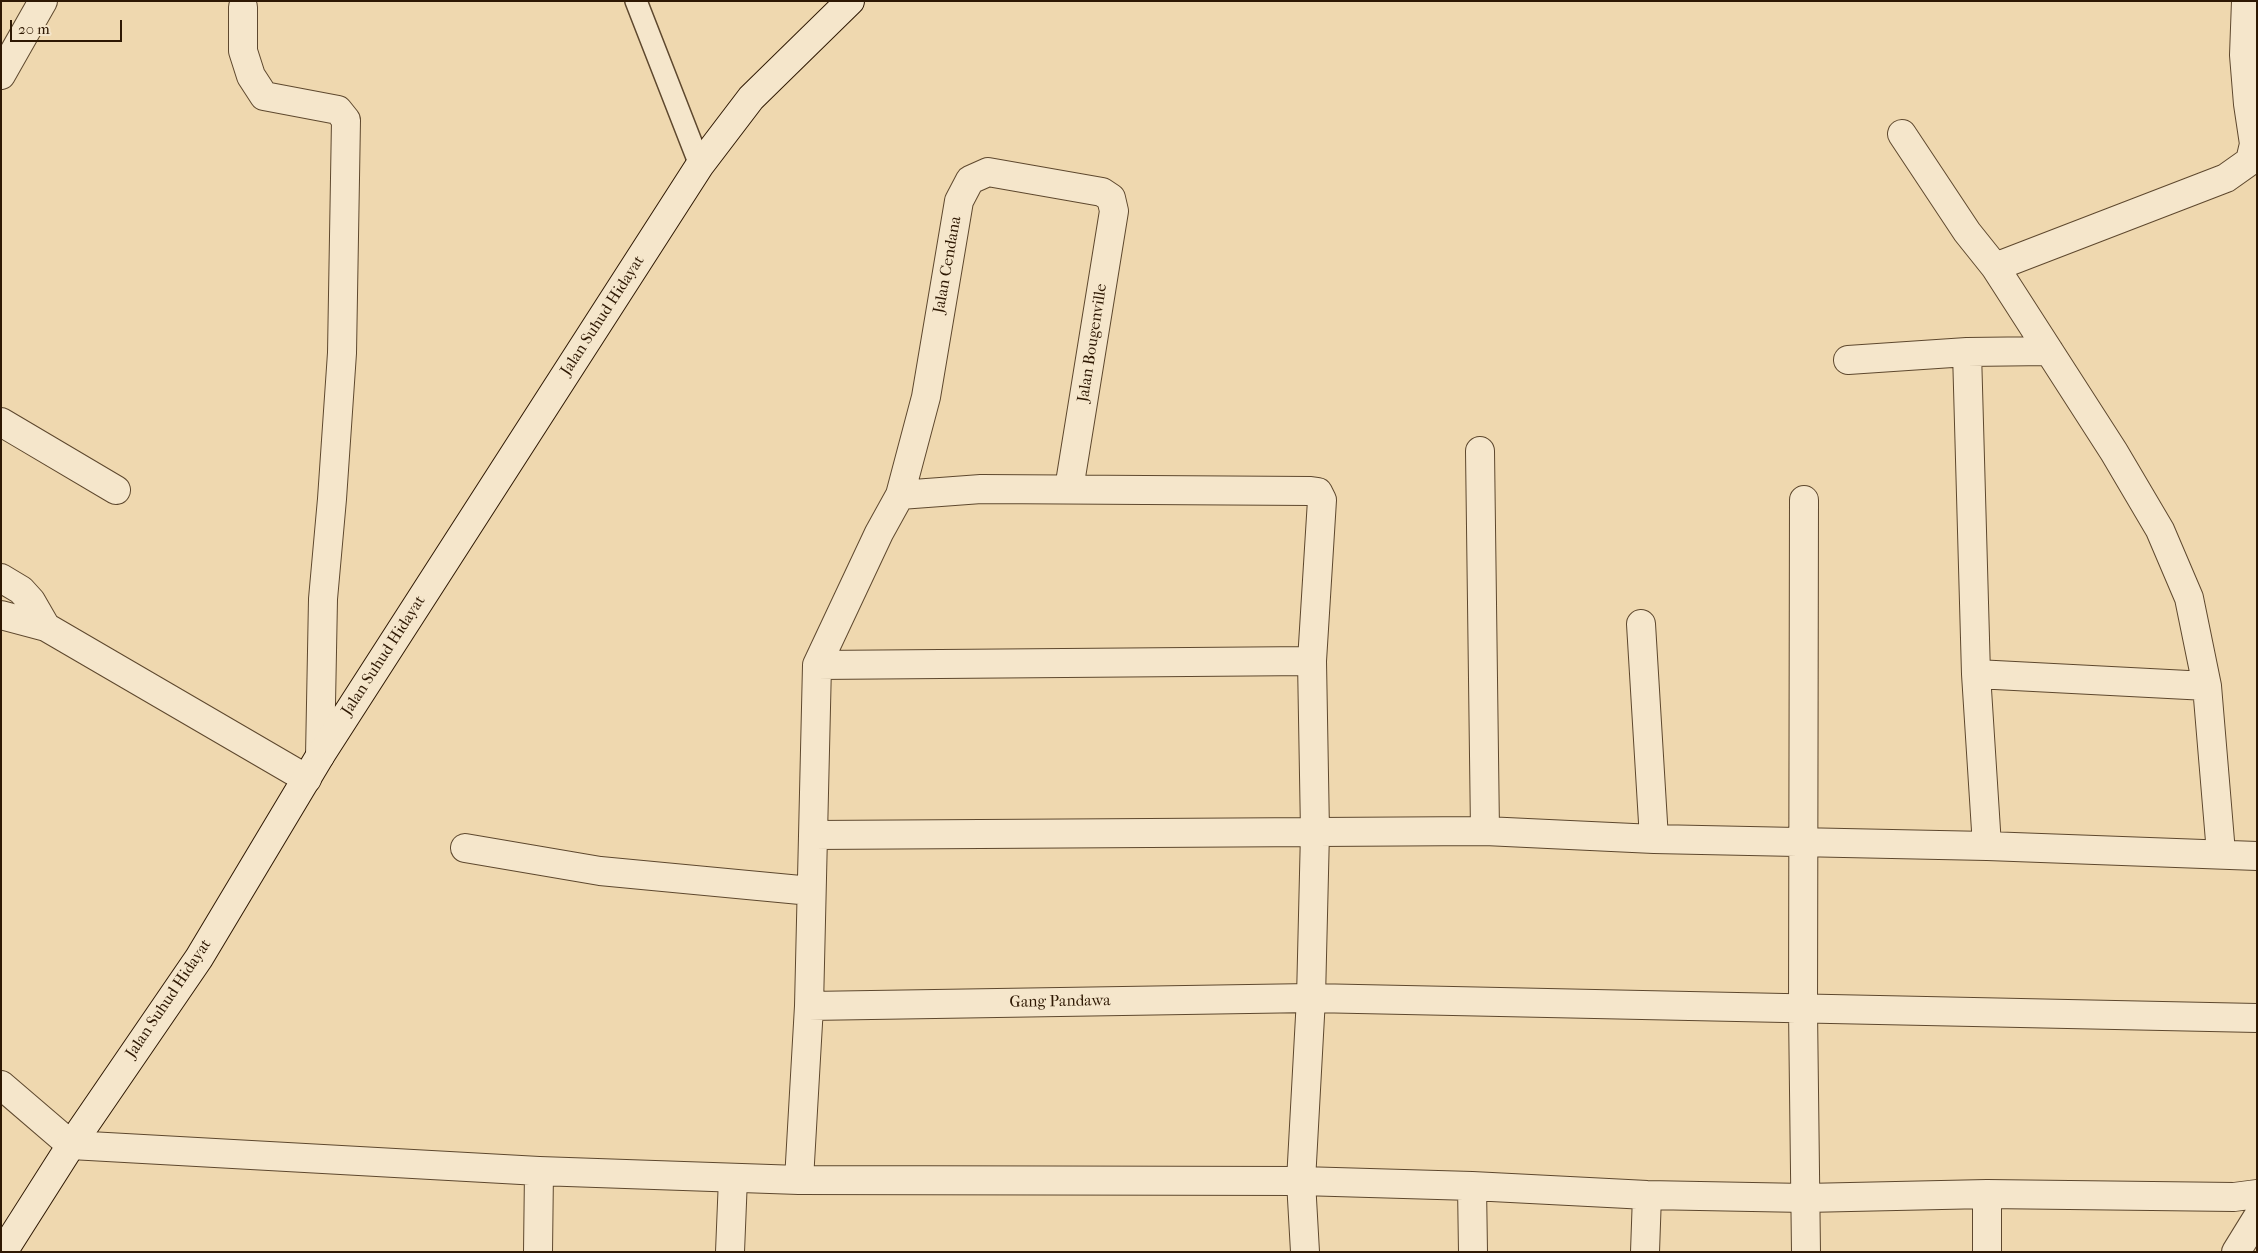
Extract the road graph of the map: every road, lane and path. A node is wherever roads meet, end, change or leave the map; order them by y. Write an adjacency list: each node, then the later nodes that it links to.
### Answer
1 (44, 1): 6 (street)
2 (636, 1): 8 (lane)
3 (2246, 1): 10 (street)
4 (848, 3): 8 (street, Jalan Suhud Hidayat)
5 (243, 7): 28 (street)
6 (1, 75)
7 (1902, 134): 10 (street)
8 (700, 165): 28 (street, Jalan Suhud Hidayat)
9 (1111, 198): 16 (street, Jalan Bougenville); 18 (street, Jalan Cendana)
10 (1995, 267): 11 (street)
11 (2049, 351): 12 (street); 27 (street)
12 (1966, 352): 13 (street); 26 (street)
13 (1848, 360)
14 (1, 422): 17 (street)
15 (1480, 451): 29 (street)
16 (1069, 489): 18 (street); 24 (street)
17 (116, 490)
18 (900, 495): 25 (street, Jalan Cendana)
19 (1804, 500): 33 (street)
20 (1, 578): 23 (street)
21 (1, 615): 23 (street)
22 (1641, 624): 32 (street)
23 (46, 627): 28 (street)
24 (1312, 660): 25 (street); 30 (street)
25 (817, 665): 31 (street)
26 (1976, 674): 27 (street); 34 (street)
27 (2207, 686): 36 (street)
28 (313, 767): 44 (street, Jalan Suhud Hidayat)
29 (1485, 831): 30 (street); 32 (street)
30 (1315, 832): 31 (street); 39 (street)
31 (813, 835): 38 (street)
32 (1654, 839): 33 (street)
33 (1805, 842): 34 (street); 41 (street)
34 (1987, 846): 36 (street)
35 (466, 848): 38 (street)
36 (2221, 853): 37 (street)
37 (2257, 856)
38 (811, 891): 40 (street)
39 (1311, 998): 40 (street, Gang Pandawa); 41 (street, Gang Pandawa); 48 (street)
40 (809, 1006): 47 (street)
41 (1803, 1010): 42 (street, Gang Pandawa); 53 (street)
42 (2257, 1018)
43 (1, 1085): 44 (street)
44 (71, 1145): 45 (street); 55 (street, Jalan Suhud Hidayat)
45 (539, 1171): 46 (street); 56 (street)
46 (733, 1178): 47 (street); 57 (street)
47 (798, 1180): 48 (street)
48 (1301, 1181): 49 (street); 58 (street)
49 (1472, 1186): 52 (street); 59 (street)
50 (1987, 1194): 51 (street); 53 (street); 62 (street)
51 (2257, 1194)
52 (1647, 1195): 53 (street); 60 (street)
53 (1805, 1198): 61 (street)
54 (2257, 1218): 63 (street)
55 (3, 1252)
56 (538, 1252)
57 (730, 1252)
58 (1305, 1252)
59 (1472, 1252)
60 (1645, 1252)
61 (1806, 1252)
62 (1987, 1252)
63 (2236, 1252)

